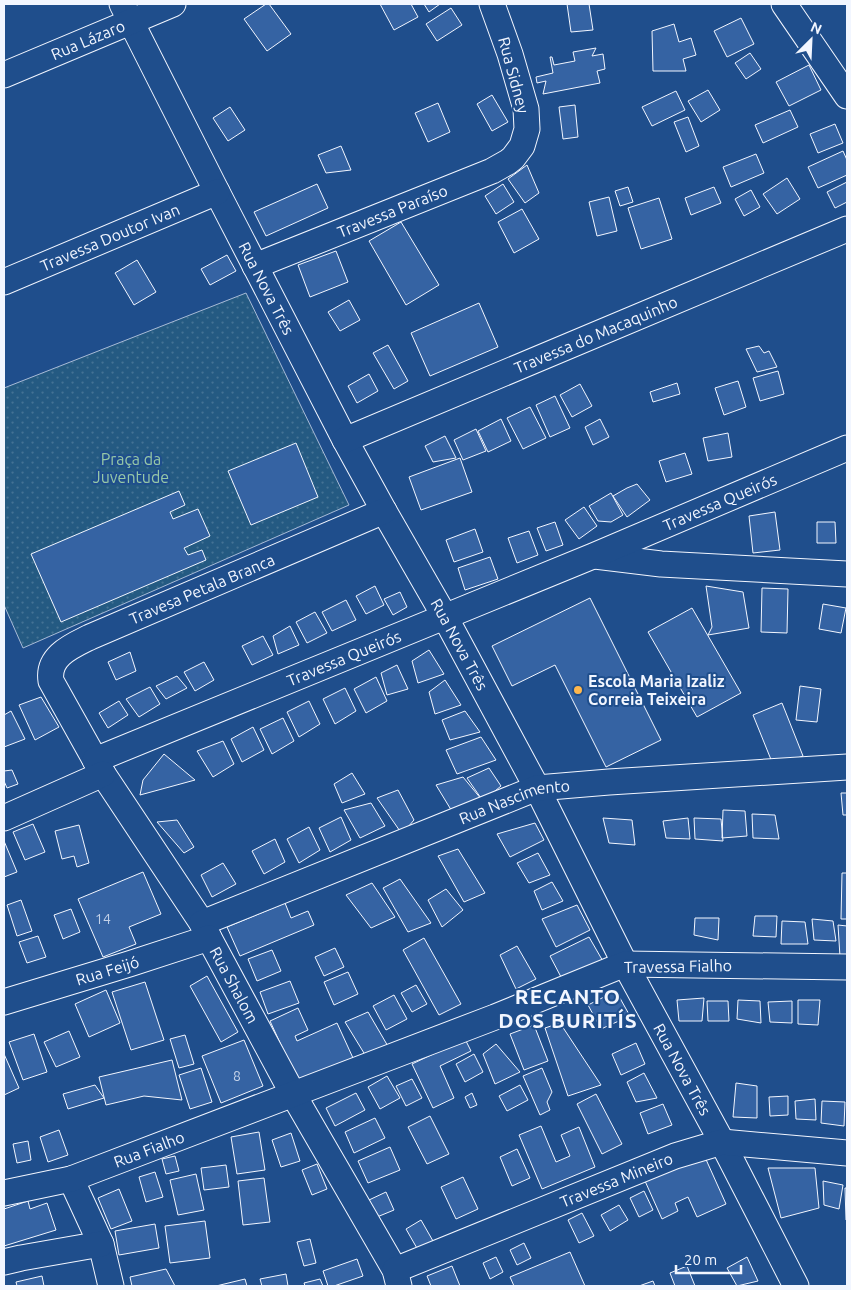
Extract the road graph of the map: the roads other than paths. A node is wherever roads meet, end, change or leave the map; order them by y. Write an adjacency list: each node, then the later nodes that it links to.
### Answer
1 (173, 4): 4 (street, Rua Lázaro)
2 (492, 4): 7 (street, Rua Sidney)
3 (784, 4): 6 (street)
4 (126, 12): 5 (street, Rua Lázaro); 8 (street, Rua Nova Três)
5 (4, 76)
6 (847, 96)
7 (522, 146): 10 (street, Travessa Paraíso)
8 (217, 192): 10 (street, Rua Nova Três); 11 (street, Travessa Doutor Ivan)
9 (847, 229): 12 (street, Travessa do Macaquinho)
10 (255, 266): 12 (street, Rua Nova Três)
11 (4, 282)
12 (345, 440): 14 (street, Rua Nova Três)
13 (847, 448): 15 (street, Travessa Queirós)
14 (384, 511): 17 (street, Rua Nova Três); 18 (street, Travesa Petala Branca)
15 (593, 556): 16 (street, Travessa Queirós); 17 (street, Travessa Queirós)
16 (847, 574)
17 (445, 616): 19 (street, Travessa Queirós); 21 (street, Rua Nova Três)
18 (57, 690): 19 (street, Rua Shalom)
19 (99, 767): 22 (street, Travessa Queirós); 23 (street, Rua Shalom)
20 (847, 767): 21 (street, Rua Nascimento)
21 (537, 788): 23 (street, Rua Nascimento); 24 (street, Rua Nova Três)
22 (4, 818)
23 (206, 930): 26 (street, Rua Feijó); 27 (street, Rua Shalom)
24 (625, 964): 25 (street, Travessa Fialho); 27 (street, Travessa Fialho); 28 (street, Rua Nova Três)
25 (847, 967)
26 (4, 1002)
27 (293, 1094): 30 (street, Rua Fialho); 34 (street, Rua Shalom)
28 (722, 1142): 29 (street, Travessa Mineiro); 34 (street, Travessa Mineiro); 36 (street, Rua Nova Três)
29 (847, 1153)
30 (71, 1179): 31 (street, Rua Fialho); 32 (street)
31 (4, 1193)
32 (101, 1244): 33 (street); 35 (street)
33 (4, 1262)
34 (397, 1278)
35 (111, 1286)
36 (796, 1286)

